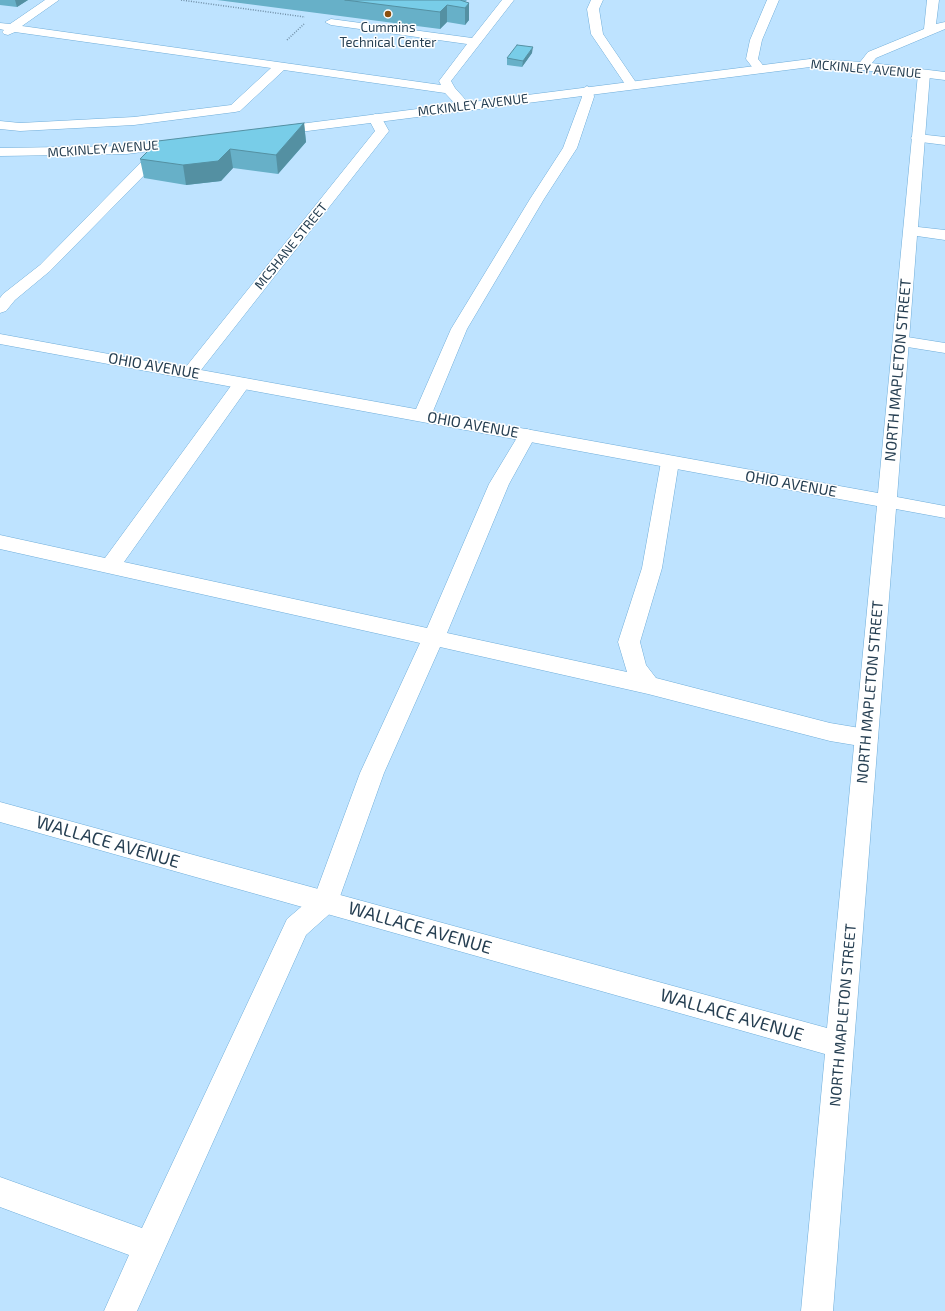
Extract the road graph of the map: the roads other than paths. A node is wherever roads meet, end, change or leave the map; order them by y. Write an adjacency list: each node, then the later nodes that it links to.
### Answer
1 (53, 0): 9 (street)
2 (508, 0): 12 (street)
3 (597, 0): 17 (street)
4 (773, 0): 15 (street)
5 (933, 0): 10 (street)
6 (331, 22): 12 (street)
7 (0, 26): 9 (street)
8 (944, 26): 10 (street)
9 (15, 28): 11 (street); 14 (street)
10 (930, 31): 13 (street)
11 (0, 38)
12 (475, 42): 18 (street)
13 (863, 66): 15 (street, MCKINLEY AVENUE); 16 (street, MCKINLEY AVENUE)
14 (280, 67): 18 (street); 22 (street)
15 (760, 69): 17 (street, MCKINLEY AVENUE)
16 (934, 75): 24 (street, NORTH MAPLETON STREET)
17 (631, 84): 19 (street, MCKINLEY AVENUE)
18 (449, 90): 20 (street)
19 (587, 90): 20 (street, MCKINLEY AVENUE); 37 (street)
20 (466, 107): 21 (street, MCKINLEY AVENUE)
21 (375, 118): 23 (street, MCKINLEY AVENUE); 35 (street, MCSHANE STREET)
22 (0, 125)
23 (266, 132)
24 (918, 138): 26 (street); 29 (street, NORTH MAPLETON STREET)
25 (196, 141): 27 (street, MCKINLEY AVENUE)
26 (945, 141)
27 (165, 145): 28 (street, MCKINLEY AVENUE); 31 (street)
28 (0, 152)
29 (910, 230): 30 (street); 33 (street, NORTH MAPLETON STREET)
30 (945, 235)
31 (0, 308)
32 (0, 339): 35 (street, OHIO AVENUE)
33 (901, 341): 34 (street); 40 (street, NORTH MAPLETON STREET)
34 (945, 348)
35 (190, 373): 36 (street, OHIO AVENUE)
36 (242, 383): 37 (street, OHIO AVENUE); 43 (street)
37 (422, 416): 38 (street, OHIO AVENUE)
38 (527, 435): 39 (street, OHIO AVENUE); 44 (street)
39 (670, 462): 40 (street, OHIO AVENUE); 45 (street)
40 (887, 501): 41 (street, OHIO AVENUE); 46 (street, NORTH MAPLETON STREET)
41 (945, 512)
42 (0, 542): 43 (street)
43 (110, 566): 44 (street)
44 (434, 637): 45 (street); 48 (street)
45 (648, 685): 46 (street)
46 (866, 738): 49 (street, NORTH MAPLETON STREET)
47 (0, 812): 48 (street, WALLACE AVENUE)
48 (325, 902): 49 (street, WALLACE AVENUE); 51 (street)
49 (840, 1045): 53 (street, NORTH MAPLETON STREET)
50 (0, 1192): 51 (street)
51 (150, 1247): 52 (street)
52 (120, 1311)
53 (817, 1311)

